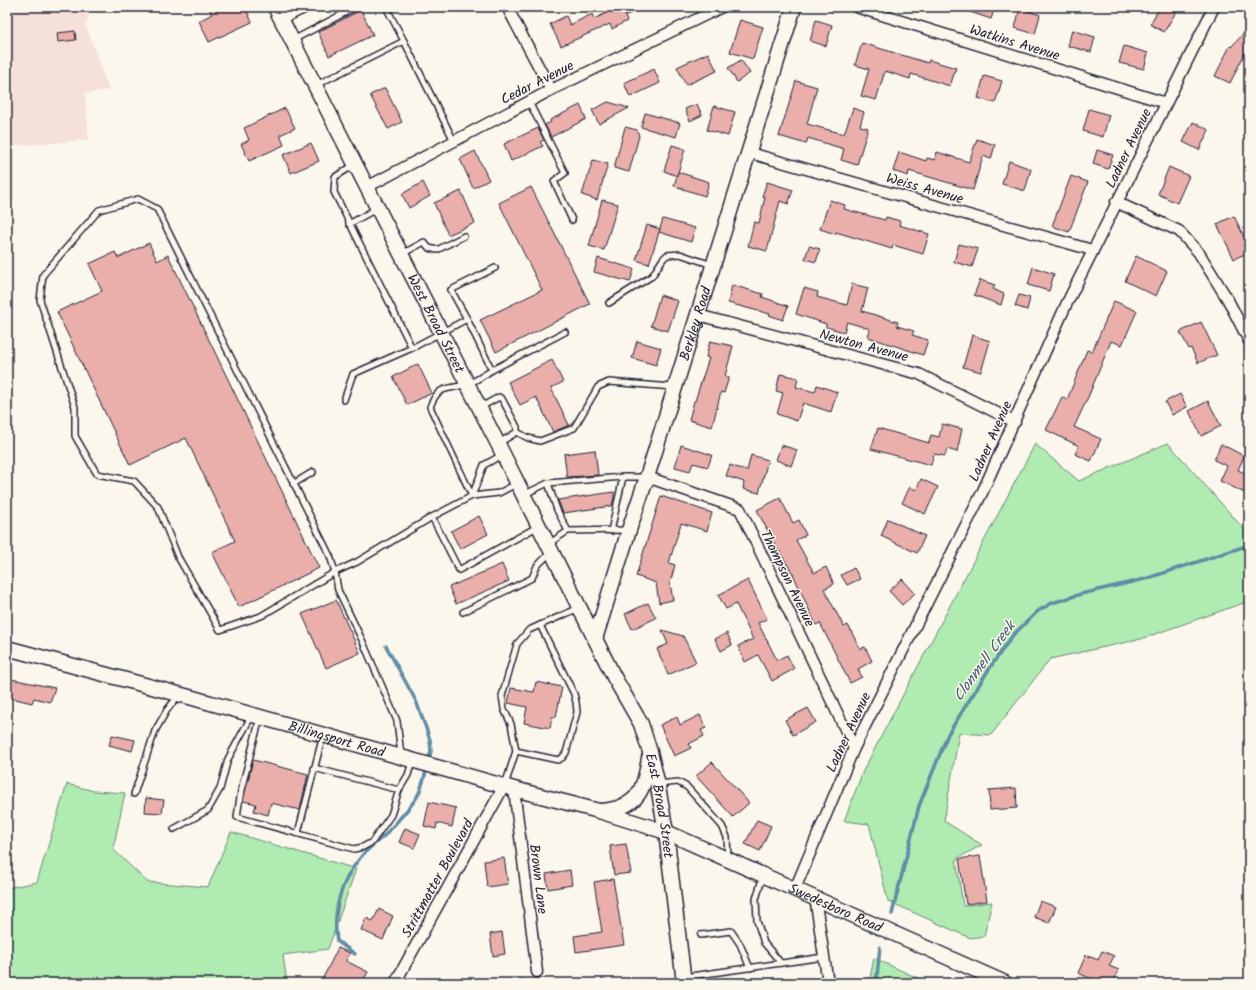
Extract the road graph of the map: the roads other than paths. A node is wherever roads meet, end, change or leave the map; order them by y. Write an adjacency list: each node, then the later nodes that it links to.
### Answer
1 (306, 7): 9 (street)
2 (356, 7): 10 (lane)
3 (386, 7): 11 (lane)
4 (507, 7): 13 (street)
5 (722, 7): 13 (street, Cedar Avenue)
6 (794, 7): 17 (main road, Berkley Road)
7 (856, 7): 15 (street, Watkins Avenue)
8 (1214, 7): 15 (street, Ladner Avenue)
9 (278, 13): 10 (main road, West Broad Street)
10 (292, 41): 12 (main road, West Broad Street)
11 (404, 41): 12 (lane); 16 (lane)
12 (315, 86): 18 (main road, West Broad Street)
13 (550, 90): 14 (street, Cedar Avenue)
14 (529, 102): 16 (street, Cedar Avenue); 22 (lane)
15 (1166, 103): 20 (street, Ladner Avenue)
16 (454, 141): 19 (street, Cedar Avenue)
17 (750, 153): 25 (street, Weiss Avenue); 27 (main road, Berkley Road)
18 (355, 165): 19 (main road, West Broad Street); 23 (lane)
19 (367, 188): 21 (main road, West Broad Street)
20 (1116, 202): 25 (street, Ladner Avenue); 34 (street)
21 (378, 208): 23 (lane); 26 (main road, West Broad Street)
22 (572, 220)
23 (349, 224): 35 (lane)
24 (464, 236): 26 (lane)
25 (1092, 250): 41 (street, Ladner Avenue)
26 (401, 254): 32 (main road, West Broad Street)
27 (713, 265): 29 (lane); 30 (main road, Berkley Road)
28 (495, 268): 31 (lane)
29 (609, 304)
30 (698, 315): 38 (main road, Berkley Road); 41 (street, Newton Avenue)
31 (467, 319): 32 (lane); 36 (lane)
32 (441, 332): 35 (lane); 37 (main road, West Broad Street)
33 (565, 332): 36 (lane)
34 (1249, 341)
35 (412, 348): 39 (lane)
36 (492, 370): 37 (lane)
37 (467, 384): 40 (main road, West Broad Street); 50 (lane)
38 (675, 387): 42 (lane); 46 (main road, Berkley Road)
39 (344, 400)
40 (480, 408): 42 (lane); 43 (main road, West Broad Street)
41 (1015, 422): 66 (street, Ladner Avenue)
42 (517, 432): 43 (lane)
43 (500, 449): 49 (main road, West Broad Street); 50 (lane)
44 (313, 472): 48 (lane)
45 (624, 477): 46 (lane); 47 (lane); 55 (lane)
46 (647, 477): 53 (main road, Berkley Road); 66 (street, Thompson Avenue)
47 (548, 483): 49 (lane); 54 (lane)
48 (293, 484): 57 (lane); 57 (lane)
49 (520, 489): 50 (lane); 52 (main road, West Broad Street)
50 (472, 496): 51 (lane)
51 (432, 517): 52 (lane); 57 (lane)
52 (538, 526): 56 (main road, West Broad Street)
53 (629, 530): 55 (lane); 61 (main road, Berkley Road)
54 (568, 531): 55 (lane); 56 (lane)
55 (611, 531)
56 (550, 548): 58 (main road, West Broad Street); 59 (lane)
57 (335, 572): 69 (lane)
58 (580, 607): 60 (lane); 61 (main road, West Broad Street)
59 (463, 612)
60 (540, 625): 67 (lane); 67 (lane)
61 (596, 640): 68 (main road, East Broad Street)
62 (7, 648): 63 (main road, Billingsport Road)
63 (179, 694): 64 (main road, Billingsport Road); 74 (lane)
64 (257, 716): 65 (main road, Billingsport Road); 76 (lane); 78 (lane)
65 (323, 734): 69 (main road, Billingsport Road); 70 (lane)
66 (854, 748): 81 (street, Ladner Avenue)
67 (516, 751): 72 (lane)
68 (650, 752): 71 (main road, East Broad Street); 75 (main road)
69 (411, 759): 72 (main road, Billingsport Road); 73 (lane)
70 (314, 768): 73 (lane); 78 (lane)
71 (658, 784): 77 (main road, East Broad Street); 79 (lane)
72 (509, 788): 75 (main road, Billingsport Road); 87 (street, Brown Lane); 89 (street, Strittmatter Boulevard)
73 (399, 790): 78 (lane)
74 (134, 794)
75 (599, 812): 77 (main road, Billingsport Road)
76 (174, 829)
77 (666, 832): 79 (main road, Swedesboro Road); 88 (main road, East Broad Street)
78 (298, 833)
79 (728, 859): 80 (main road, Swedesboro Road)
80 (763, 875): 81 (main road, Swedesboro Road); 85 (lane)
81 (795, 889): 82 (main road, Swedesboro Road)
82 (815, 897): 84 (street); 91 (main road, Swedesboro Road)
83 (701, 935): 86 (lane)
84 (824, 957): 85 (lane); 90 (street)
85 (781, 963): 86 (lane)
86 (750, 968): 88 (lane)
87 (537, 972)
88 (683, 980)
89 (395, 983)
90 (828, 983)
91 (1005, 983)

